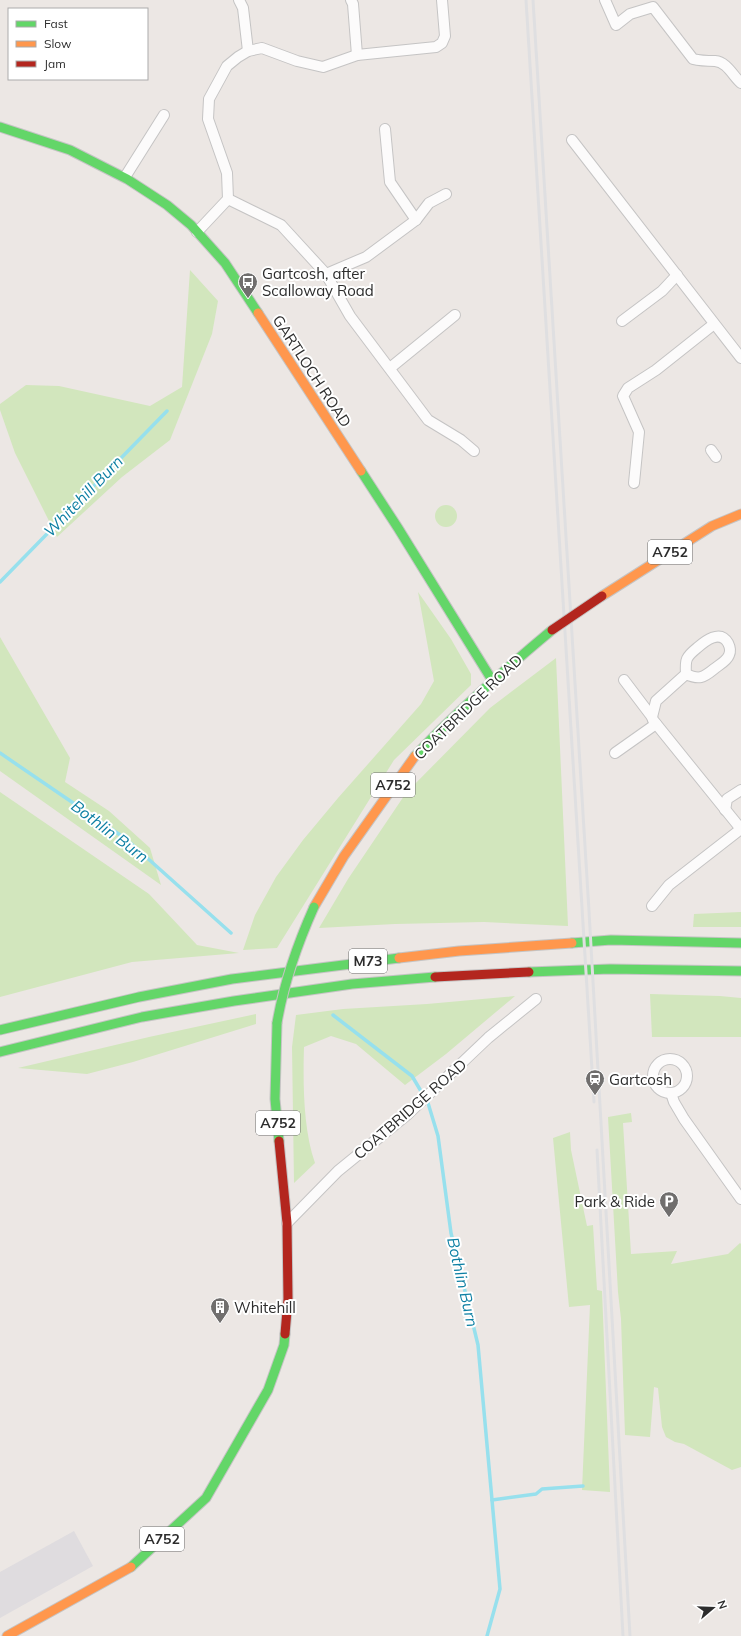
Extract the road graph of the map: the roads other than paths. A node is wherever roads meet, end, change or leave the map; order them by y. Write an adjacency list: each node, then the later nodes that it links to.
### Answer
1 (239, 0): 5 (street)
2 (351, 0): 6 (street)
3 (442, 0): 6 (street)
4 (605, 0): 7 (street)
5 (248, 51): 6 (street); 14 (street)
6 (357, 55)
7 (741, 83)
8 (164, 115): 12 (street)
9 (0, 126): 12 (main road, GARTLOCH ROAD)
10 (386, 129): 15 (street)
11 (572, 140): 18 (street)
12 (125, 178): 16 (main road, GARTLOCH ROAD)
13 (446, 194): 15 (street)
14 (228, 199): 16 (street); 17 (street)
15 (416, 220): 17 (street)
16 (197, 232): 28 (main road, GARTLOCH ROAD)
17 (326, 274): 23 (street)
18 (677, 275): 20 (street); 21 (street)
19 (454, 315): 23 (street)
20 (622, 321)
21 (714, 324): 22 (street); 25 (street)
22 (741, 358)
23 (390, 368): 24 (street)
24 (474, 451)
25 (634, 482)
26 (741, 514): 28 (main road, COATBRIDGE ROAD / A752, bridge)
27 (686, 674): 27 (street); 30 (street)
28 (492, 680): 43 (main road, COATBRIDGE ROAD / A752, bridge)
29 (624, 680): 30 (street)
30 (654, 720): 31 (street); 33 (street)
31 (614, 753)
32 (741, 790): 33 (street)
33 (725, 810): 34 (street)
34 (741, 829): 35 (street)
35 (652, 906)
36 (741, 943): 39 (main road, M73)
37 (741, 971): 40 (main road, M73)
38 (536, 999): 43 (street, COATBRIDGE ROAD)
39 (0, 1030)
40 (0, 1052)
41 (671, 1093): 42 (street)
42 (741, 1199)
43 (287, 1223): 44 (main road, COATBRIDGE ROAD / A752)
44 (7, 1636)

